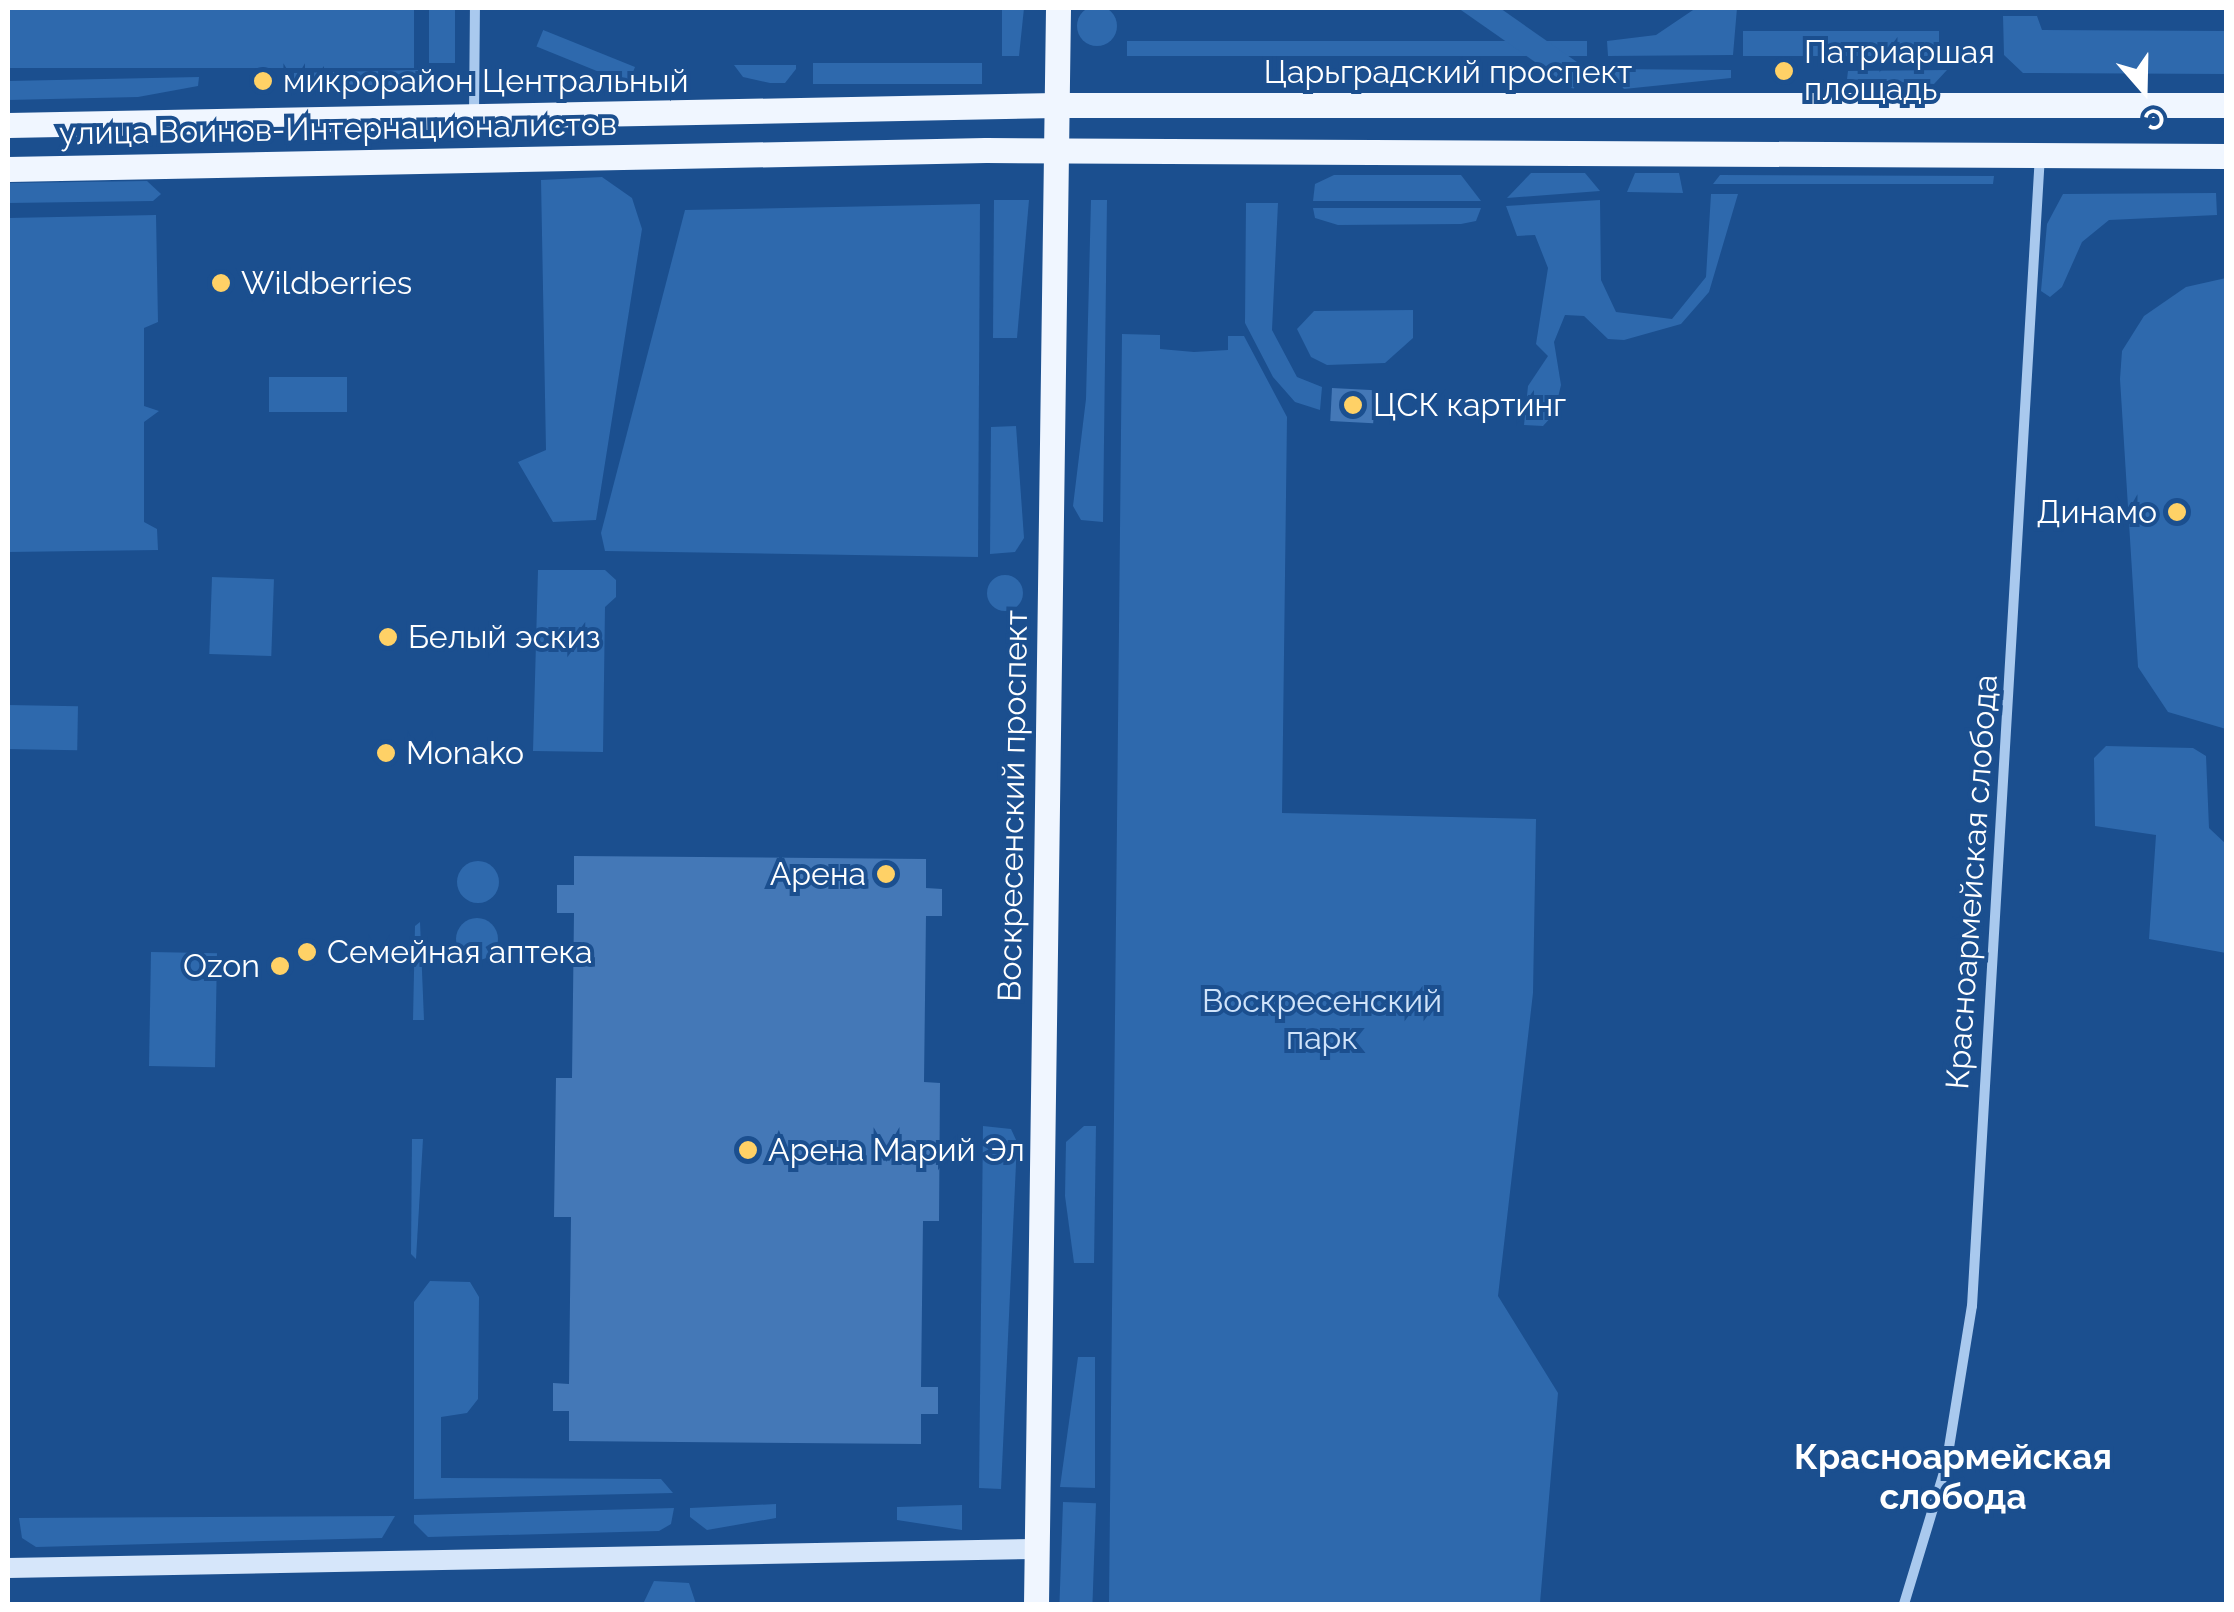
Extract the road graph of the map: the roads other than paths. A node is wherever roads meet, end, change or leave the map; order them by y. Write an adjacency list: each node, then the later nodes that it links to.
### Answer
1 (475, 8): 6 (street)
2 (1058, 8): 3 (main road, Воскресенский проспект)
3 (1056, 105): 4 (main road, Царьградский проспект); 5 (main road, Царьградский проспект); 8 (main road, Воскресенский проспект)
4 (2226, 105)
5 (670, 112): 6 (main road, улица Воинов-Интернационалистов)
6 (474, 115): 7 (main road, улица Воинов-Интернационалистов)
7 (8, 124)
8 (1055, 150): 9 (main road); 11 (main road, улица Воинов-Интернационалистов); 12 (main road, Воскресенский проспект)
9 (2040, 155): 10 (main road); 15 (street, Красноармейская слобода)
10 (2226, 156)
11 (8, 169)
12 (1036, 1550): 13 (main road); 14 (main road, Воскресенский проспект)
13 (8, 1568)
14 (1036, 1604)
15 (1904, 1604)

